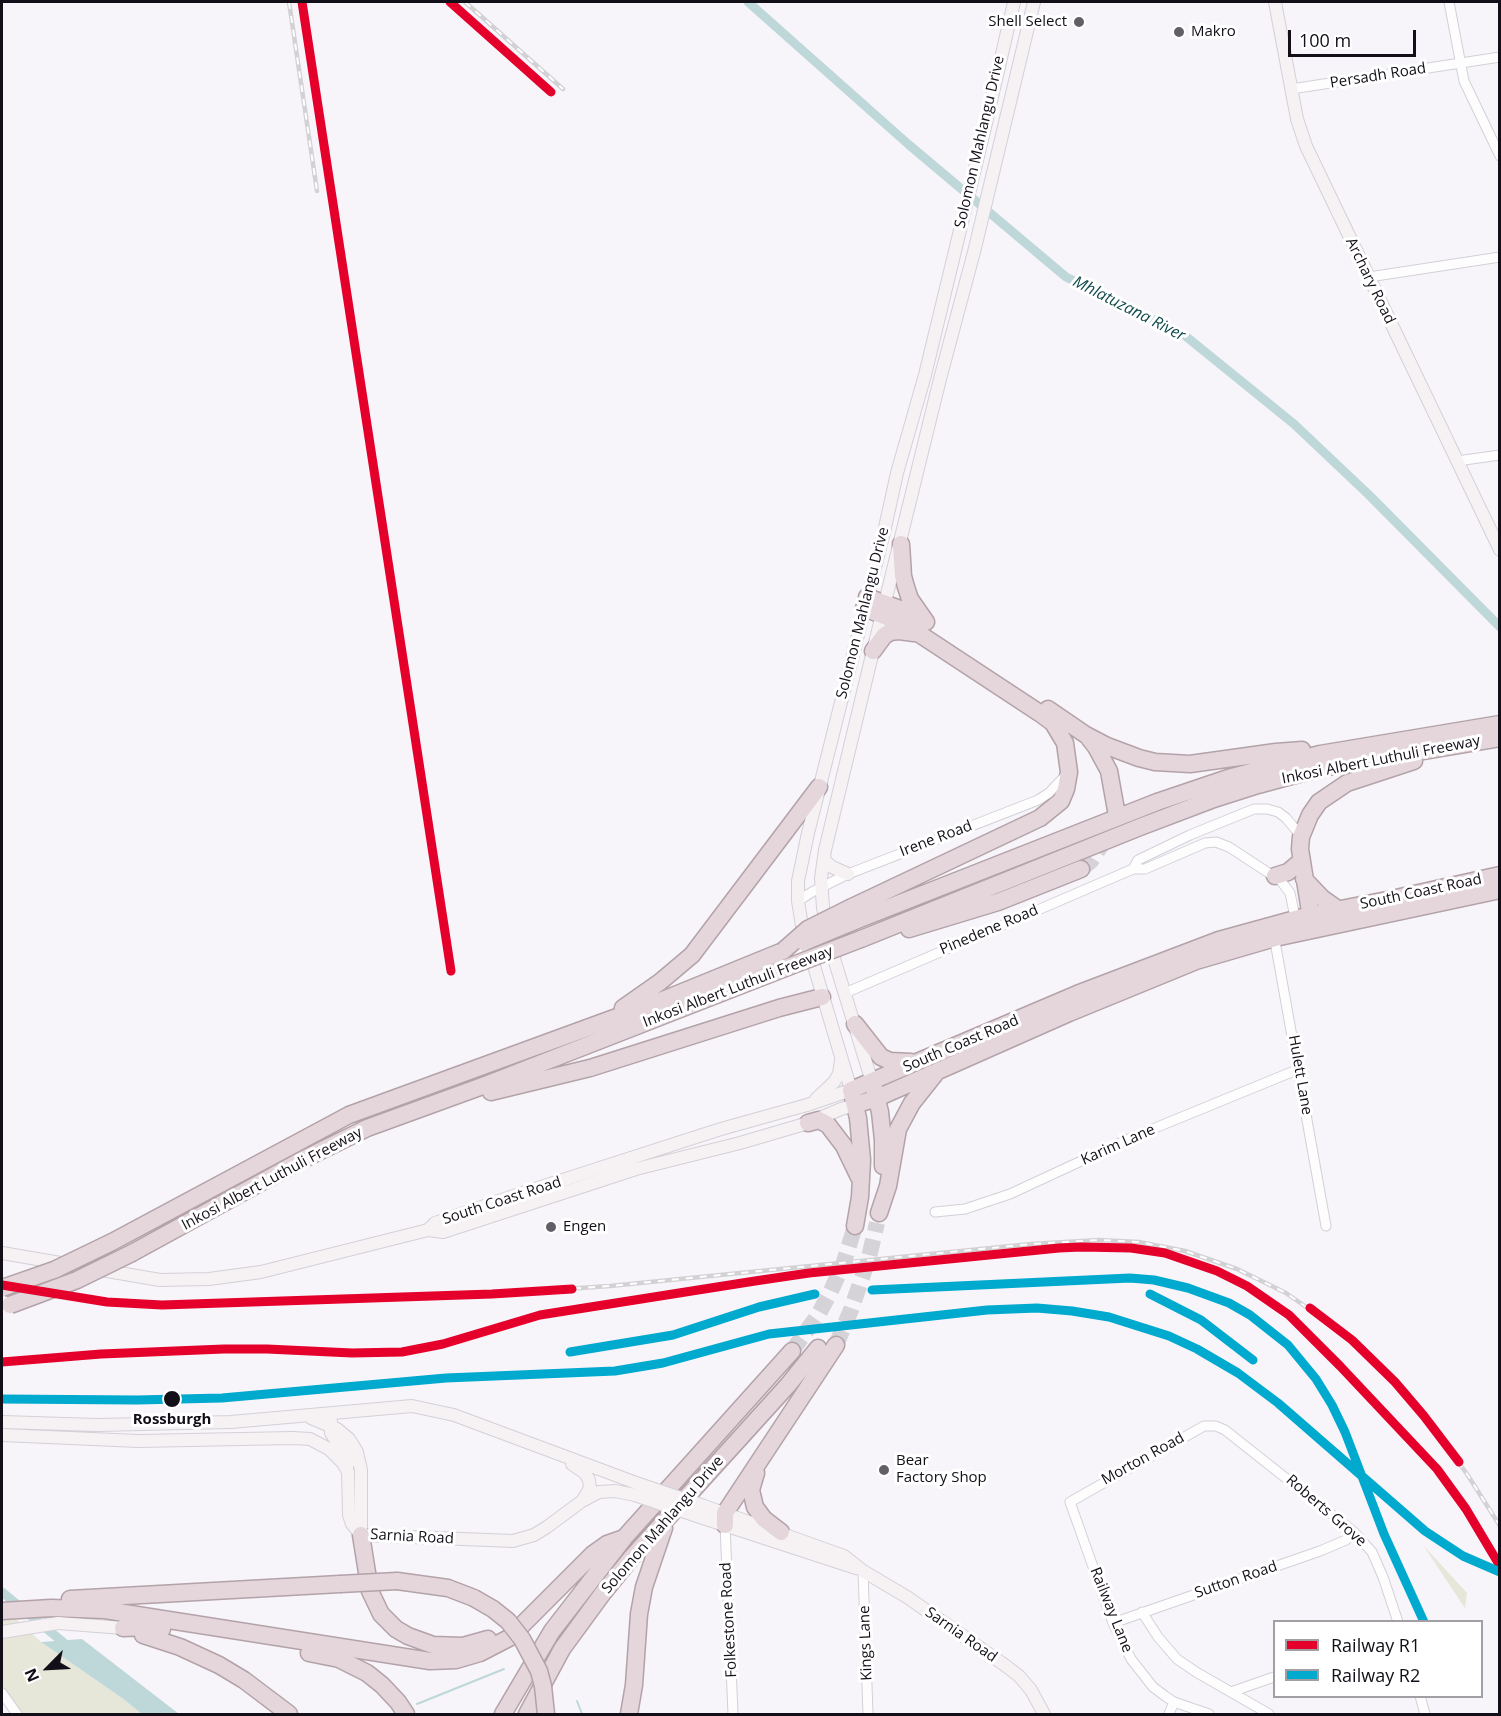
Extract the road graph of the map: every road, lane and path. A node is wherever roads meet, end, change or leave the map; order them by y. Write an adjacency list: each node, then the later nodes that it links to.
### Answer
1 (1014, 2): 15 (main road, Solomon Mahlangu Drive)
2 (1034, 2): 13 (main road, Solomon Mahlangu Drive)
3 (1275, 2): 7 (main road, Archary Road)
4 (1449, 2): 6 (street)
5 (1500, 57): 6 (street, Persadh Road)
6 (1460, 63): 7 (street, Persadh Road); 8 (street)
7 (1292, 89): 10 (main road, Archary Road)
8 (1500, 156)
9 (1500, 256): 10 (street)
10 (1369, 277): 12 (main road, Archary Road)
11 (1500, 455): 12 (street)
12 (1457, 461): 14 (main road, Archary Road)
13 (901, 544): 16 (main road, Solomon Mahlangu Drive); 18 (highway)
14 (1500, 550)
15 (866, 603): 16 (highway); 26 (main road, Solomon Mahlangu Drive)
16 (885, 609): 17 (highway); 18 (highway); 19 (main road, Solomon Mahlangu Drive)
17 (921, 635): 19 (highway); 25 (highway)
18 (942, 637): 21 (highway)
19 (873, 651): 31 (main road, Solomon Mahlangu Drive)
20 (1500, 724): 23 (highway, Inkosi Albert Luthuli Freeway)
21 (1086, 735): 24 (highway); 27 (highway)
22 (1500, 738): 23 (highway, Inkosi Albert Luthuli Freeway)
23 (1441, 740): 24 (highway, Inkosi Albert Luthuli Freeway); 29 (highway); 47 (highway, Inkosi Albert Luthuli Freeway)
24 (1320, 754): 45 (highway, Inkosi Albert Luthuli Freeway)
25 (1069, 772): 35 (street, Irene Road); 45 (highway)
26 (819, 787): 41 (main road, Solomon Mahlangu Drive); 52 (highway)
27 (1116, 810)
28 (1210, 826): 29 (street, Pinedene Road); 30 (street); 34 (street, Pinedene Road)
29 (1301, 837): 32 (highway)
30 (1216, 842): 34 (street, Pinedene Road); 37 (street)
31 (824, 860): 35 (main road); 39 (main road, Solomon Mahlangu Drive)
32 (1301, 861): 37 (highway); 38 (highway)
33 (1081, 869): 47 (highway)
34 (1133, 869): 49 (street, Pinedene Road)
35 (848, 874): 39 (street, Irene Road)
36 (1500, 875): 42 (highway, South Coast Road)
37 (1275, 876): 46 (street)
38 (1304, 879): 44 (highway); 46 (highway)
39 (821, 887): 41 (street, Irene Road); 49 (main road, Solomon Mahlangu Drive)
40 (1500, 890): 42 (highway, South Coast Road)
41 (798, 901): 50 (main road, Solomon Mahlangu Drive)
42 (1410, 903): 43 (highway, South Coast Road)
43 (1389, 907): 44 (highway, South Coast Road); 46 (highway, South Coast Road)
44 (1339, 910): 46 (highway, South Coast Road)
45 (854, 913): 52 (highway, Inkosi Albert Luthuli Freeway, bridge)
46 (1304, 924): 48 (highway, South Coast Road)
47 (884, 931): 60 (highway, Inkosi Albert Luthuli Freeway, bridge)
48 (1273, 932): 54 (highway, South Coast Road); 55 (street, Hulett Lane)
49 (845, 993): 51 (main road, Solomon Mahlangu Drive)
50 (822, 997): 53 (main road, Solomon Mahlangu Drive); 60 (highway)
51 (855, 1024): 54 (highway); 56 (main road, Solomon Mahlangu Drive)
52 (598, 1025): 70 (highway, Inkosi Albert Luthuli Freeway, bridge)
53 (842, 1059): 57 (main road, Solomon Mahlangu Drive); 59 (main road)
54 (932, 1065): 56 (highway, South Coast Road); 58 (highway, South Coast Road); 58 (highway, Solomon Mahlangu Drive)
55 (1299, 1069): 66 (street, Karim Lane); 68 (street, Hulett Lane)
56 (872, 1082): 57 (highway, South Coast Road); 58 (highway, Solomon Mahlangu Drive)
57 (853, 1097): 58 (highway, South Coast Road); 59 (main road, South Coast Road); 61 (main road, South Coast Road); 65 (highway, Solomon Mahlangu Drive)
58 (877, 1098)
59 (807, 1105): 62 (main road, South Coast Road)
60 (414, 1110): 71 (highway, Inkosi Albert Luthuli Freeway, bridge)
61 (808, 1123): 63 (main road, South Coast Road); 65 (highway)
62 (680, 1143): 63 (main road); 64 (main road, South Coast Road)
63 (683, 1156): 64 (main road, South Coast Road)
64 (634, 1164): 69 (main road, South Coast Road)
65 (861, 1180): 67 (highway, Solomon Mahlangu Drive)
66 (934, 1212)
67 (855, 1226)
68 (1326, 1226)
69 (2, 1253)
70 (2, 1288)
71 (6, 1306)
72 (836, 1345): 81 (highway)
73 (818, 1348): 88 (highway, Solomon Mahlangu Drive)
74 (792, 1351): 92 (highway, Solomon Mahlangu Drive)
75 (336, 1413): 76 (main road, Sarnia Road); 78 (main road); 82 (main road, Sarnia Road)
76 (301, 1416): 77 (main road, Sarnia Road); 78 (main road)
77 (2, 1422)
78 (330, 1424): 83 (main road, Sarnia Road); 91 (main road)
79 (1220, 1427): 86 (street, Morton Road); 90 (street, Roberts Grove)
80 (2, 1435): 83 (main road)
81 (766, 1454): 87 (highway); 89 (highway)
82 (559, 1455): 84 (main road, Sarnia Road); 85 (main road)
83 (348, 1472): 91 (main road, Sarnia Road)
84 (637, 1489): 85 (main road, Sarnia Road); 87 (main road, Sarnia Road, bridge)
85 (582, 1501): 91 (main road, Sarnia Road)
86 (1070, 1502): 99 (street, Railway Lane)
87 (725, 1519): 89 (main road, Sarnia Road); 93 (main road, Sarnia Road); 114 (street, Folkestone Road)
88 (667, 1521): 107 (highway); 112 (highway, Solomon Mahlangu Drive)
89 (781, 1532): 93 (main road, Sarnia Road)
90 (1354, 1532): 97 (street, Sutton Road); 98 (street, Roberts Grove)
91 (361, 1535): 96 (highway)
92 (624, 1538): 96 (highway); 111 (highway, Solomon Mahlangu Drive)
93 (863, 1570): 115 (street, Kings Lane); 116 (main road, Sarnia Road)
94 (43, 1605): 95 (highway); 96 (highway); 113 (highway, bridge)
95 (2, 1611)
96 (535, 1611)
97 (1142, 1612): 99 (street, Sutton Road); 103 (street)
98 (1397, 1620)
99 (1113, 1623): 106 (street, Railway Lane)
100 (123, 1628): 101 (main road); 109 (highway); 110 (highway)
101 (2, 1632)
102 (1273, 1678): 103 (street)
103 (1231, 1692): 119 (street)
104 (2, 1694): 108 (street)
105 (1421, 1698): 120 (street)
106 (1174, 1702): 117 (street); 118 (street, Railway Lane)
107 (630, 1710)
108 (17, 1714)
109 (289, 1714)
110 (406, 1714)
111 (504, 1714)
112 (527, 1714)
113 (546, 1714)
114 (733, 1714)
115 (868, 1714)
116 (1044, 1714)
117 (1169, 1714)
118 (1209, 1714)
119 (1269, 1714)
120 (1425, 1714)

